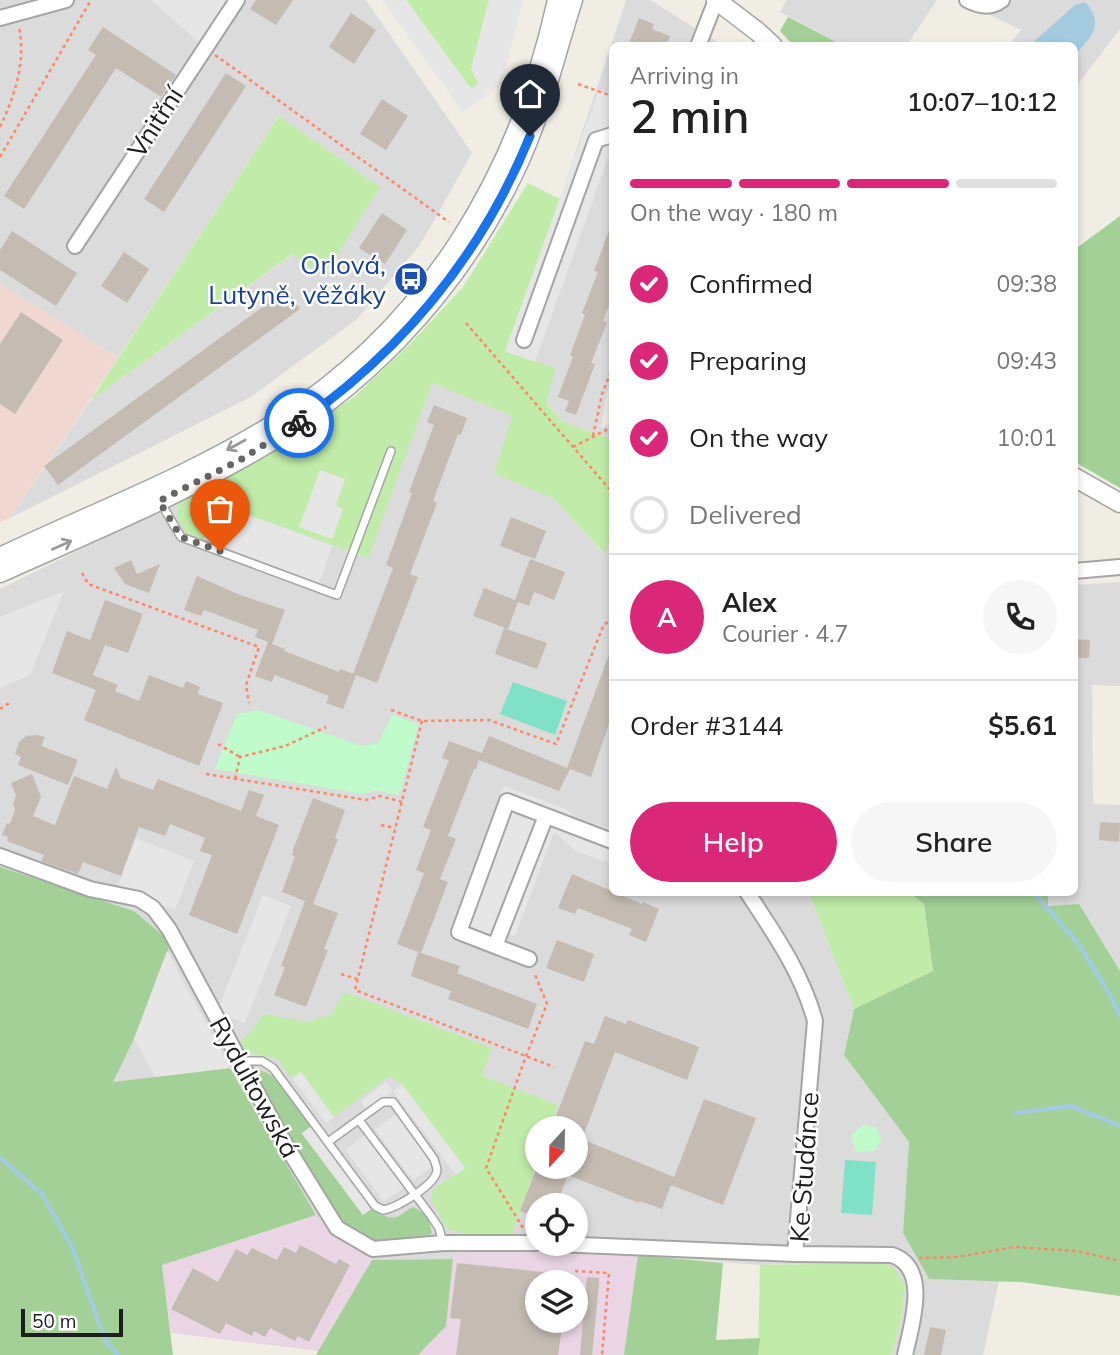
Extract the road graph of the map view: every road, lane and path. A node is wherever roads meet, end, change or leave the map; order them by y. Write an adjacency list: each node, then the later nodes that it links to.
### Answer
1 (66, 0): 9 (street)
2 (91, 0): 18 (path)
3 (237, 0): 13 (street, Vnitřní)
4 (557, 0): 30 (street, one-way to 30)
5 (573, 0): 30 (street)
6 (716, 0): 11 (street); 12 (street)
7 (967, 0): 8 (street)
8 (1002, 0)
9 (17, 14): 10 (street); 16 (path)
10 (0, 18)
11 (700, 42)
12 (769, 42)
13 (204, 47): 19 (path); 20 (street, Vnitřní)
14 (578, 84): 15 (path)
15 (609, 95)
16 (0, 127)
17 (609, 136): 22 (street)
18 (0, 157)
19 (449, 222)
20 (75, 246)
21 (466, 323): 26 (path)
22 (524, 340)
23 (609, 376): 25 (path)
24 (609, 428): 25 (path)
25 (593, 436): 26 (path)
26 (573, 447): 29 (path)
27 (391, 451): 30 (lane)
28 (1078, 479): 31 (street)
29 (609, 489)
30 (155, 494): 32 (street); 35 (street, one-way to 30)
31 (1120, 503)
32 (0, 557)
33 (1120, 567): 34 (street)
34 (1078, 571)
35 (0, 573)
36 (82, 573): 39 (path)
37 (609, 622): 42 (path)
38 (9, 703): 40 (path)
39 (249, 703)
40 (0, 709)
41 (391, 710): 42 (path)
42 (422, 721): 48 (path)
43 (326, 727): 45 (path)
44 (218, 744): 45 (path)
45 (240, 757): 47 (path)
46 (206, 774): 47 (path)
47 (235, 779): 48 (path)
48 (402, 802): 51 (path)
49 (545, 816): 52 (street); 55 (street); 55 (street)
50 (381, 825): 51 (path)
51 (395, 828): 58 (path)
52 (609, 840)
53 (0, 856): 60 (street, Rydultowská)
54 (750, 896): 69 (street, Ke Studánce)
55 (495, 946): 56 (street)
56 (529, 959): 59 (path)
57 (341, 974): 58 (path)
58 (357, 979): 59 (path)
59 (526, 1056): 61 (path); 65 (path)
60 (240, 1061): 63 (lane); 66 (street, Rydultowská)
61 (554, 1067)
62 (359, 1120): 63 (lane); 64 (lane); 64 (lane)
63 (328, 1142): 64 (lane)
64 (415, 1195): 66 (lane)
65 (525, 1228)
66 (443, 1243): 67 (street, Rydultowská)
67 (525, 1243)
68 (588, 1245): 69 (street)
69 (795, 1254): 70 (street, Ke Studánce)
70 (904, 1259): 71 (path); 74 (street)
71 (1120, 1261)
72 (588, 1272): 73 (path)
73 (602, 1355)
74 (905, 1355)

